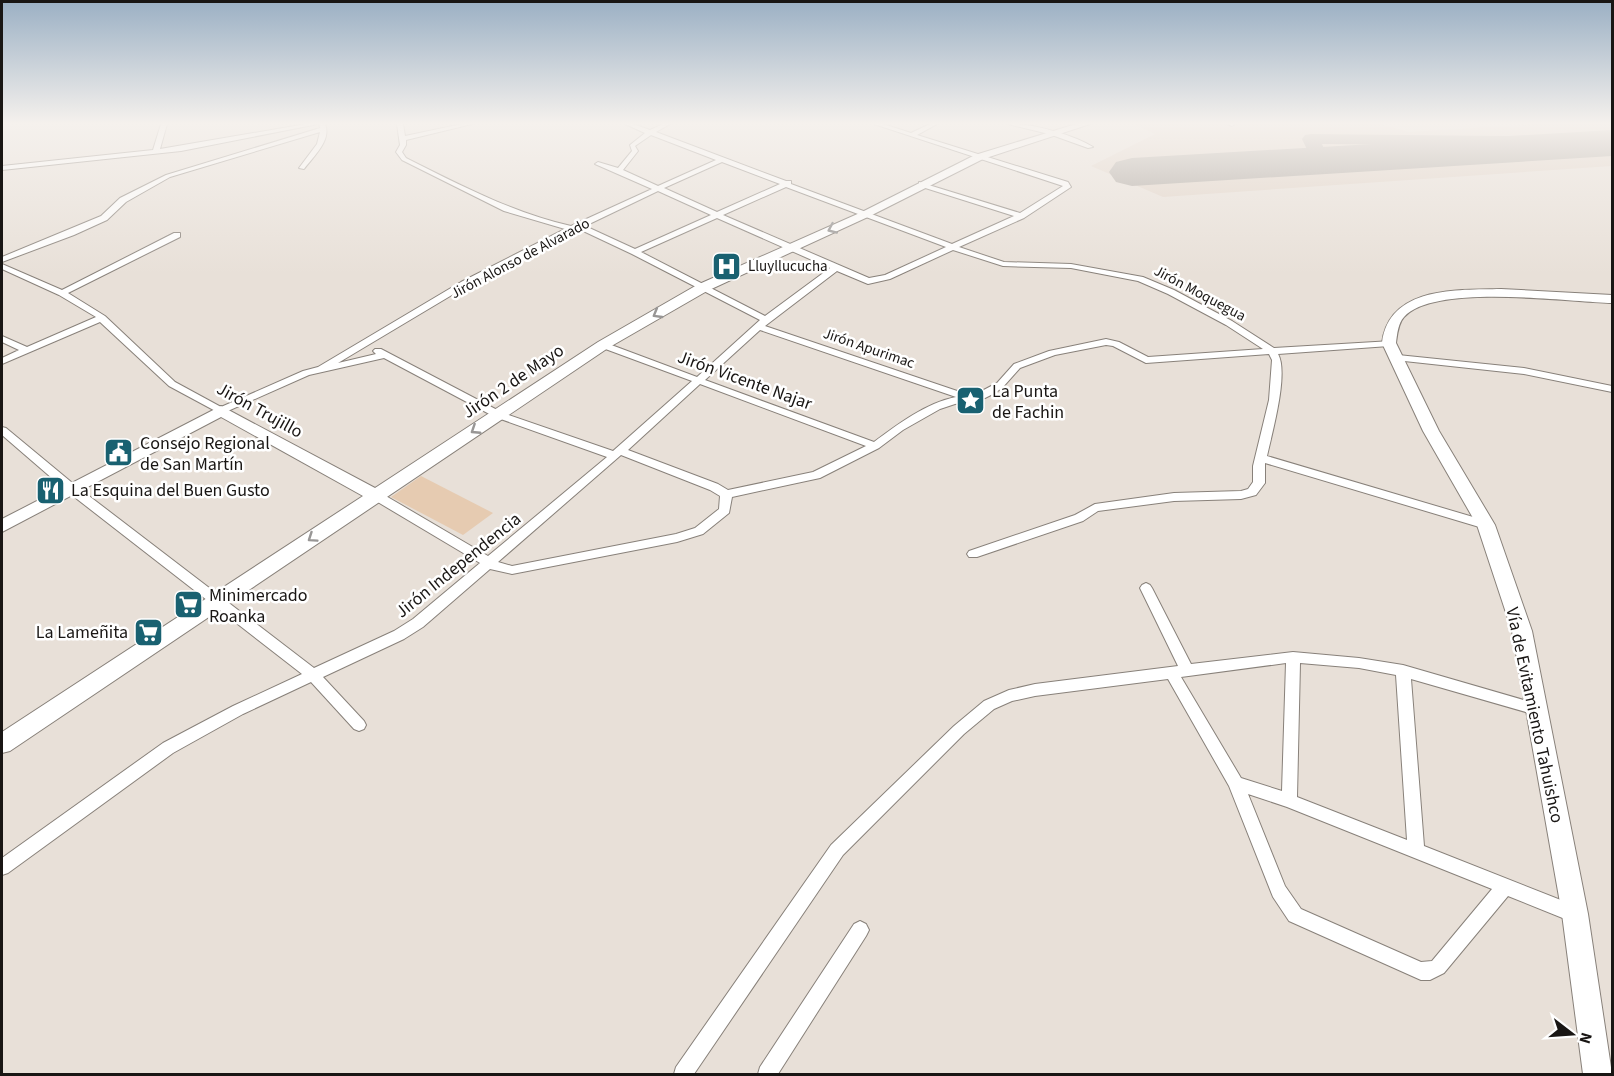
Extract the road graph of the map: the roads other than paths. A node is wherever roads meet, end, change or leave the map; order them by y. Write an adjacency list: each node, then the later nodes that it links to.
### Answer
1 (174, 174): 19 (street)
2 (434, 174): 14 (street)
3 (626, 174): 10 (street)
4 (688, 174): 10 (street, Jirón Alonso de Alvarado)
5 (764, 174): 8 (street, Jirón Moquegua)
6 (943, 174): 9 (main road, Jirón 2 de Mayo)
7 (1034, 174): 13 (street)
8 (788, 183): 11 (street); 12 (street, Jirón Moquegua)
9 (922, 184): 12 (main road, Jirón 2 de Mayo); 13 (street)
10 (657, 188): 11 (street); 14 (street, Jirón Alonso de Alvarado)
11 (717, 213): 17 (street); 18 (street)
12 (866, 214): 16 (street, Jirón Moquegua); 17 (main road, Jirón 2 de Mayo, one-way to 17)
13 (1021, 216): 16 (street)
14 (576, 227): 18 (street, Jirón Apurimac); 28 (street, Jirón Alonso de Alvarado)
15 (177, 235): 23 (street)
16 (952, 246): 21 (street); 31 (street, Jirón Moquegua)
17 (792, 247): 21 (street); 22 (main road, Jirón 2 de Mayo)
18 (635, 252): 22 (street, Jirón Apurimac)
19 (2, 260)
20 (2, 266): 23 (street, Jirón Trujillo)
21 (836, 268): 26 (street, Jirón Independencia)
22 (702, 288): 26 (street, Jirón Apurimac); 29 (main road, Jirón 2 de Mayo, one-way to 29)
23 (62, 293): 25 (street, Jirón Trujillo)
24 (1612, 299): 32 (main road)
25 (102, 318): 30 (street); 39 (street, Jirón Trujillo)
26 (763, 323): 36 (street, Jirón Independencia); 38 (street, Jirón Apurimac)
27 (2, 339): 30 (street)
28 (367, 344): 33 (street); 35 (street, Jirón Alonso de Alvarado)
29 (603, 345): 36 (street, Jirón Vicente Najar); 40 (main road, Jirón 2 de Mayo)
30 (26, 350): 34 (street)
31 (1272, 351): 32 (street); 38 (street); 44 (street)
32 (1393, 351): 37 (street); 48 (main road, Vía de Evitamiento Tahuishco)
33 (384, 355): 35 (street, Jirón Alonso de Alvarado); 40 (street)
34 (2, 361)
35 (322, 367): 39 (street, Jirón Alonso de Alvarado)
36 (700, 380): 42 (street, Jirón Vicente Najar); 43 (street, Jirón Independencia)
37 (1612, 389)
38 (969, 399): 42 (street)
39 (221, 411): 45 (main road, Jirón Alonso de Alvarado); 47 (main road, Jirón Trujillo)
40 (499, 415): 43 (street); 47 (main road, Jirón 2 de Mayo, one-way to 47)
41 (2, 430): 45 (street)
42 (875, 446): 46 (street)
43 (618, 453): 46 (street); 51 (street, Jirón Independencia)
44 (1261, 458): 48 (street); 50 (street)
45 (72, 489): 49 (main road, Jirón Alonso de Alvarado); 53 (street)
46 (726, 494): 51 (street, Jirón Trujillo)
47 (375, 495): 51 (street, Jirón Trujillo); 53 (main road, Jirón 2 de Mayo, one-way to 53)
48 (1486, 525): 58 (main road, Vía de Evitamiento Tahuishco)
49 (2, 526)
50 (974, 554)
51 (491, 563): 57 (street, Jirón Independencia)
52 (1146, 588): 55 (street)
53 (216, 602): 57 (street); 60 (main road, Jirón 2 de Mayo)
54 (1293, 657): 55 (street); 56 (street); 62 (street)
55 (1179, 671): 61 (street); 68 (street)
56 (1403, 671): 58 (street); 63 (street)
57 (312, 675): 59 (street); 64 (street, Jirón Independencia)
58 (1536, 709): 66 (main road, Vía de Evitamiento Tahuishco)
59 (359, 725)
60 (2, 744)
61 (1236, 783): 62 (street); 65 (street)
62 (1289, 801): 63 (street)
63 (1416, 852): 65 (street)
64 (2, 867)
65 (1505, 887): 66 (street)
66 (1575, 914): 70 (main road, Vía de Evitamiento Tahuishco)
67 (860, 930): 69 (street)
68 (683, 1074)
69 (767, 1074)
70 (1598, 1074)

